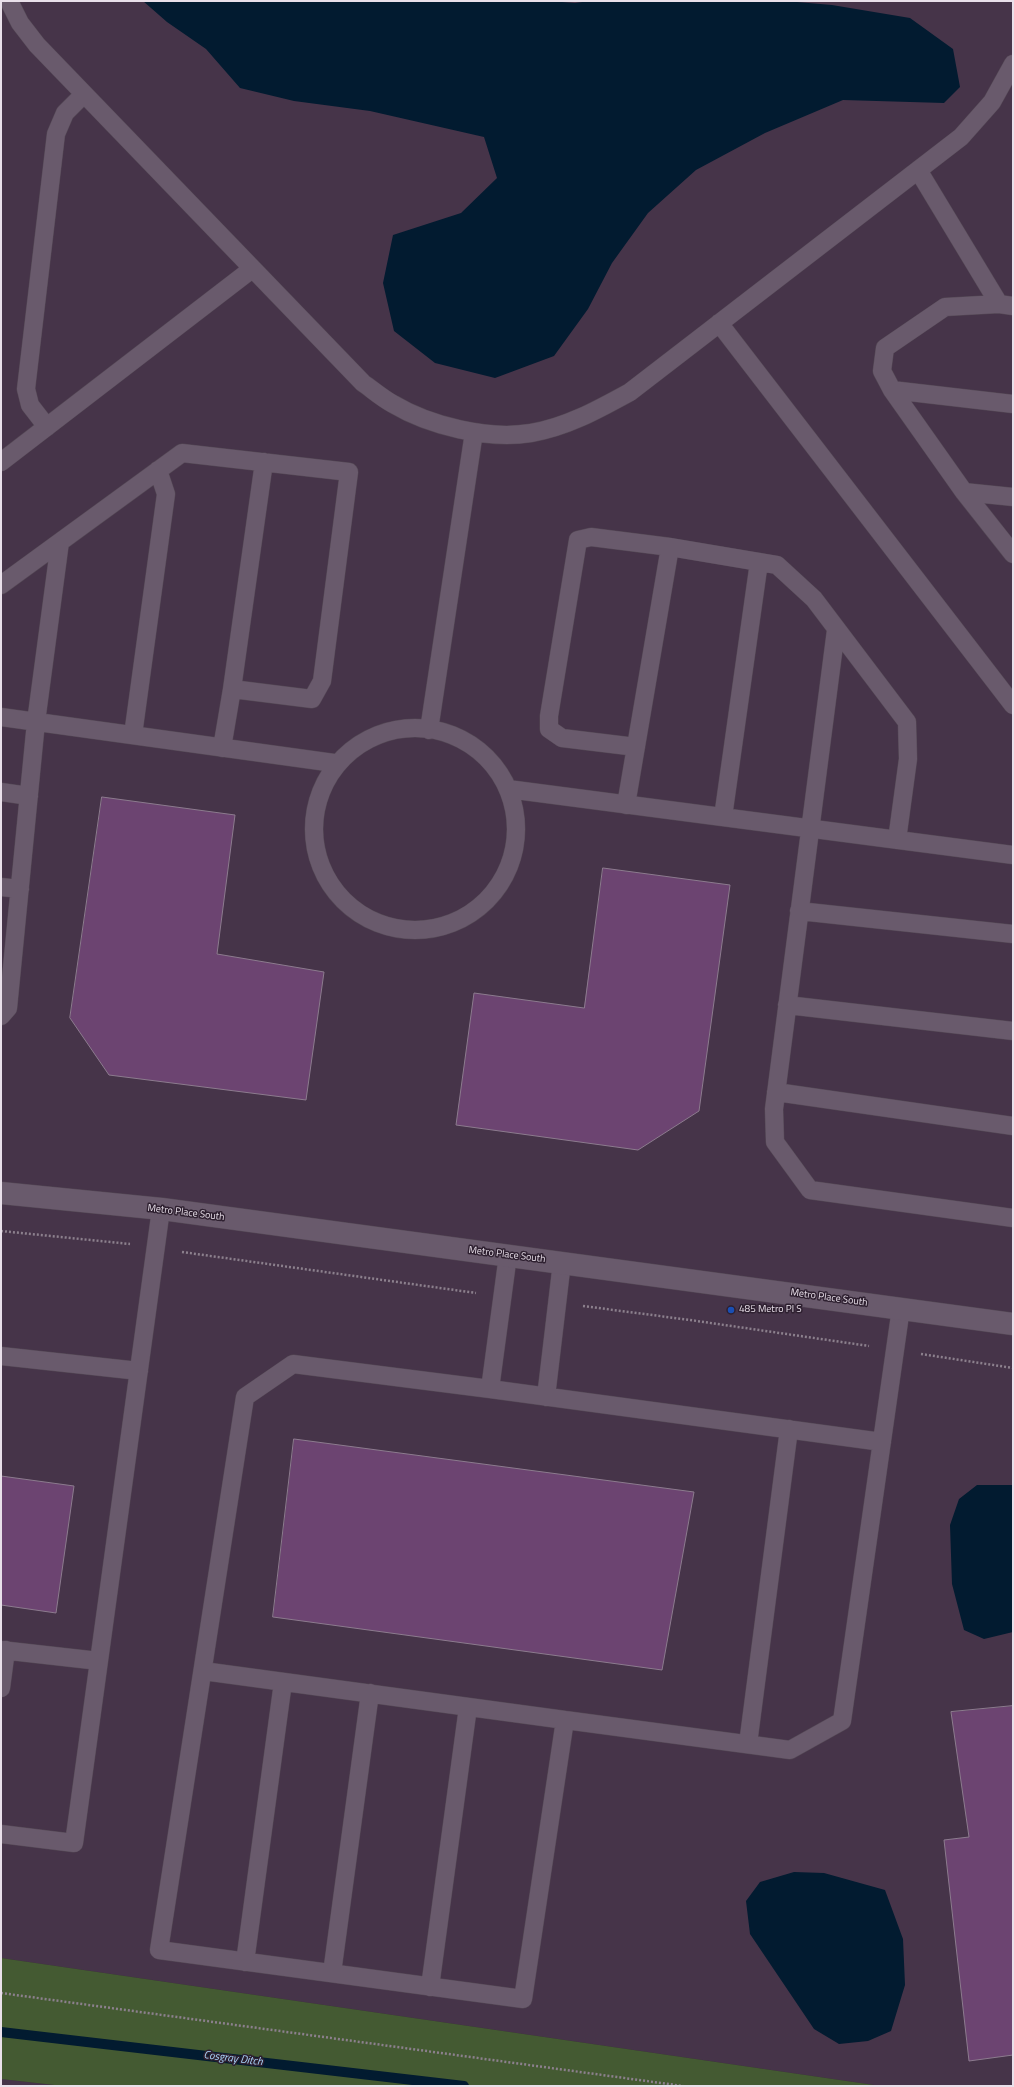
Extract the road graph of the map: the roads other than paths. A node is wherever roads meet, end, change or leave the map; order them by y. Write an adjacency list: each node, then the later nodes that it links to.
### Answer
1 (9, 1): 3 (lane)
2 (1013, 64): 4 (lane)
3 (84, 94): 5 (lane); 10 (lane)
4 (918, 170): 6 (lane); 7 (lane)
5 (252, 269): 10 (lane); 11 (lane)
6 (1006, 305): 8 (lane)
7 (719, 323): 11 (lane); 24 (lane)
8 (892, 390): 9 (lane); 15 (lane)
9 (1013, 404)
10 (47, 427): 12 (lane)
11 (474, 432): 27 (lane)
12 (1, 462)
13 (264, 462): 14 (lane); 23 (lane); 23 (lane)
14 (158, 470): 17 (lane); 28 (lane)
15 (964, 492): 16 (lane); 19 (lane)
16 (1013, 497)
17 (60, 542): 21 (lane); 26 (lane)
18 (670, 547): 20 (lane); 29 (lane); 29 (lane)
19 (1013, 554)
20 (760, 562): 22 (lane); 36 (lane)
21 (1, 585)
22 (836, 630): 37 (lane); 38 (lane)
23 (232, 690): 30 (lane)
24 (1013, 706)
25 (1, 717): 26 (lane)
26 (36, 722): 28 (lane); 34 (lane)
27 (429, 730): 31 (lane); 32 (lane)
28 (133, 736): 30 (lane)
29 (636, 747): 35 (lane)
30 (222, 748): 31 (lane)
31 (334, 763): 32 (lane)
32 (508, 789): 35 (lane)
33 (1, 792): 34 (lane)
34 (29, 796): 41 (lane)
35 (626, 805): 36 (lane)
36 (723, 817): 37 (lane)
37 (809, 829): 38 (lane); 42 (lane)
38 (897, 840): 39 (lane)
39 (1013, 855)
40 (1, 887): 41 (lane)
41 (20, 889): 44 (lane)
42 (799, 911): 43 (lane); 45 (lane)
43 (1013, 934)
44 (6, 981): 46 (lane)
45 (787, 1005): 47 (lane); 48 (lane)
46 (1, 1016)
47 (1013, 1031)
48 (776, 1092): 49 (lane); 52 (lane)
49 (1013, 1126)
50 (1, 1193): 51 (street, Metro Place South)
51 (161, 1209): 53 (street, Metro Place South); 58 (lane)
52 (1013, 1218)
53 (508, 1255): 54 (street, Metro Place South); 59 (lane)
54 (562, 1262): 55 (street, Metro Place South); 60 (lane)
55 (901, 1308): 56 (street, Metro Place South); 62 (lane)
56 (1013, 1324)
57 (1, 1356): 58 (lane)
58 (138, 1371): 64 (lane)
59 (490, 1389): 60 (lane); 65 (lane)
60 (546, 1397): 61 (lane)
61 (789, 1429): 62 (lane); 71 (lane)
62 (882, 1442): 71 (lane)
63 (3, 1650): 64 (lane); 67 (lane)
64 (99, 1661): 72 (lane)
65 (203, 1671): 66 (lane); 73 (lane)
66 (283, 1682): 68 (lane); 73 (lane)
67 (1, 1688)
68 (370, 1694): 69 (lane); 74 (lane)
69 (468, 1707): 70 (lane); 75 (lane)
70 (565, 1720): 71 (lane); 75 (lane)
71 (748, 1744)
72 (1, 1834)
73 (245, 1962): 74 (lane)
74 (332, 1974): 75 (lane)
75 (430, 1987)

